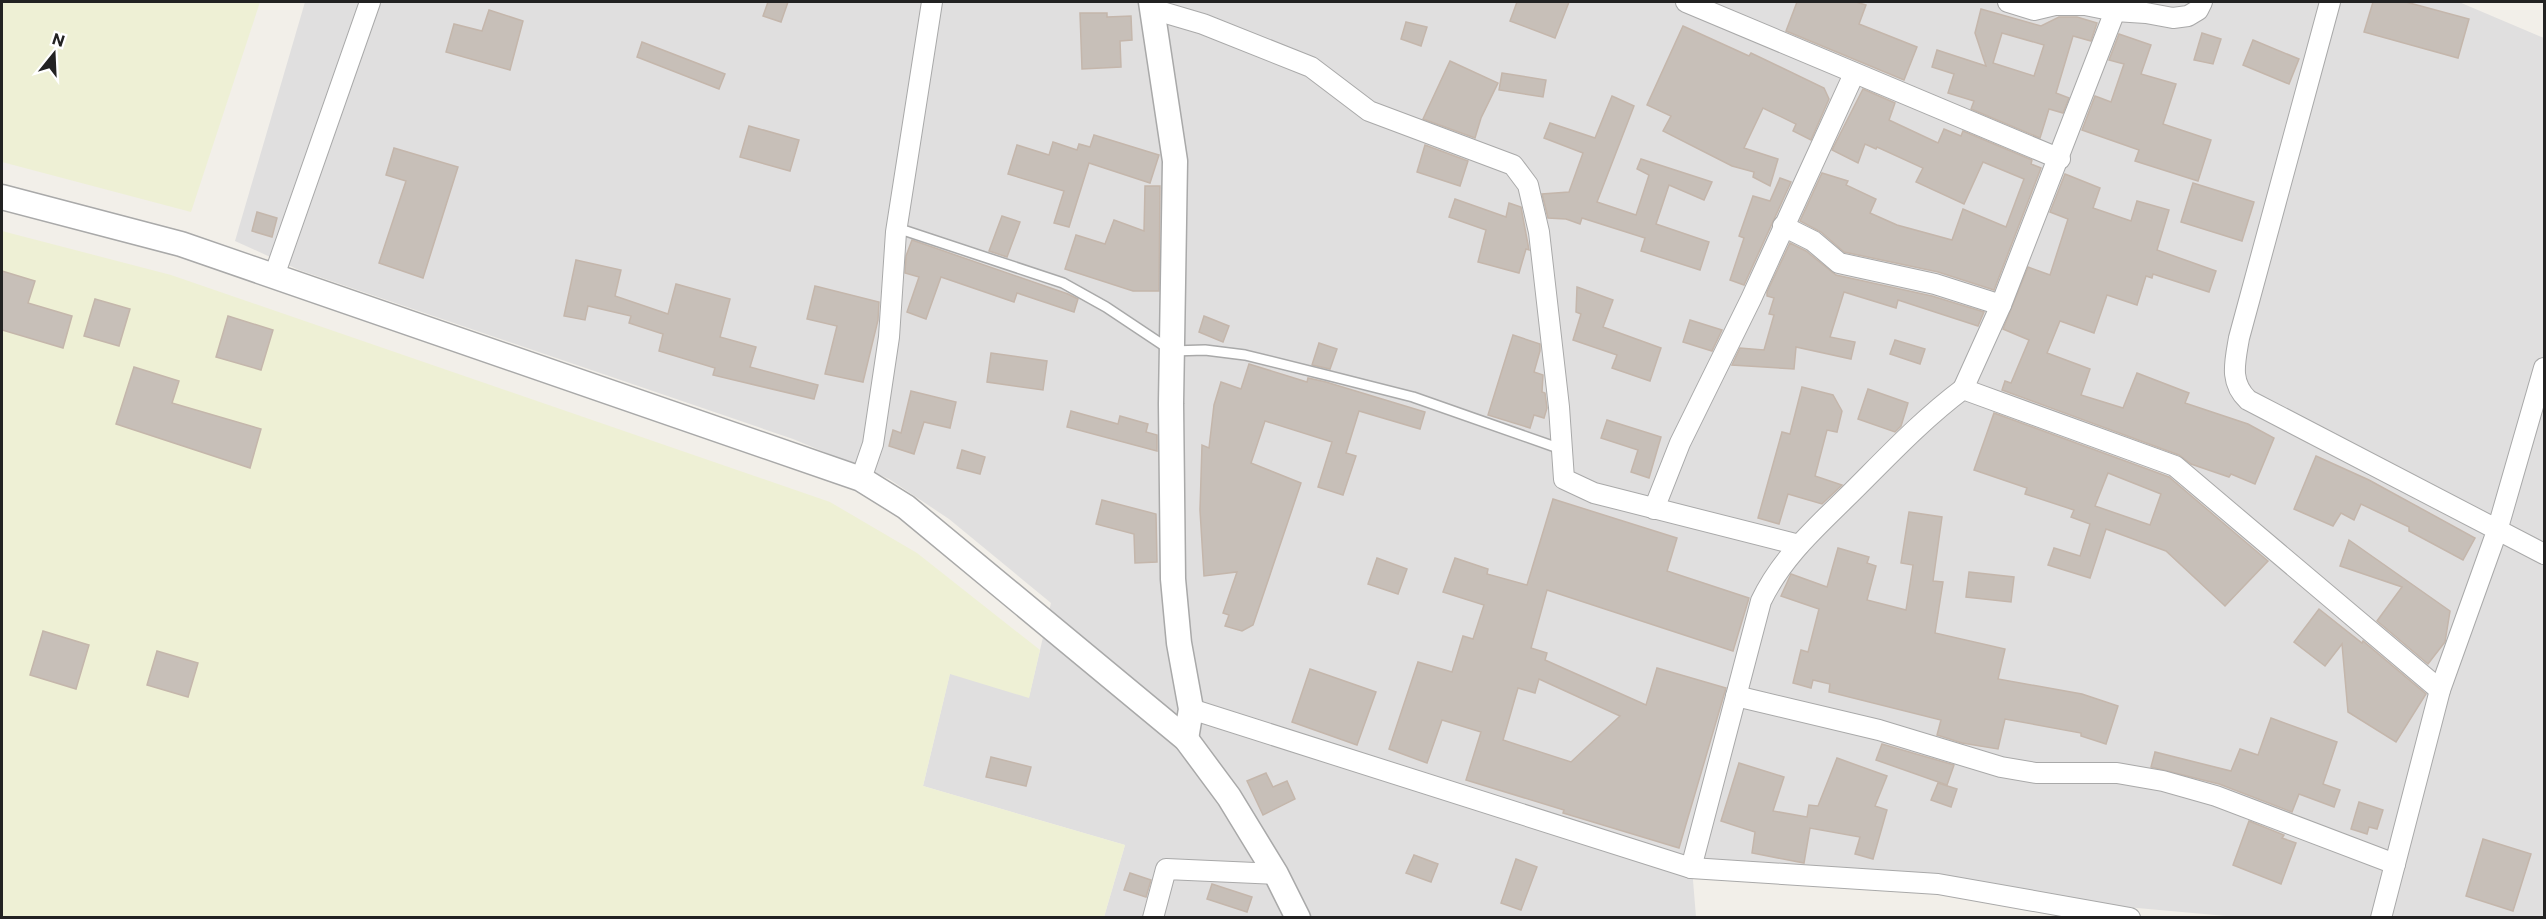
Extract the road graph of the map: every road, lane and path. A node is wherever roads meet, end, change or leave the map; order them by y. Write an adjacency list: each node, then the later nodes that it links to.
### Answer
1 (370, 2): 14 (street)
2 (932, 2): 13 (street)
3 (1686, 2): 9 (street)
4 (2008, 2): 8 (street)
5 (2202, 2): 8 (street)
6 (2330, 2): 22 (street)
7 (1152, 5): 16 (street); 19 (street)
8 (2115, 11): 10 (street)
9 (1854, 74): 10 (street); 12 (street)
10 (2060, 159): 15 (street)
11 (2, 197): 14 (street)
12 (1783, 226): 15 (street); 21 (street)
13 (897, 228): 16 (lane); 20 (street)
14 (274, 276): 20 (street)
15 (2001, 305): 18 (street)
16 (1172, 351): 19 (lane); 27 (street)
17 (2544, 368): 22 (street)
18 (1963, 389): 23 (street); 25 (street)
19 (1562, 449): 21 (street)
20 (861, 479): 28 (street)
21 (1653, 509): 23 (street)
22 (2497, 531): 24 (street); 25 (street)
23 (1799, 544): 26 (street)
24 (2544, 554)
25 (2440, 690): 29 (street)
26 (1736, 696): 29 (street); 30 (street)
27 (1191, 709): 28 (street); 30 (street)
28 (1186, 739): 31 (street)
29 (2395, 864): 35 (street)
30 (1691, 868): 34 (street)
31 (1276, 874): 32 (street); 33 (street)
32 (1154, 918)
33 (1298, 918)
34 (2130, 918)
35 (2381, 918)

